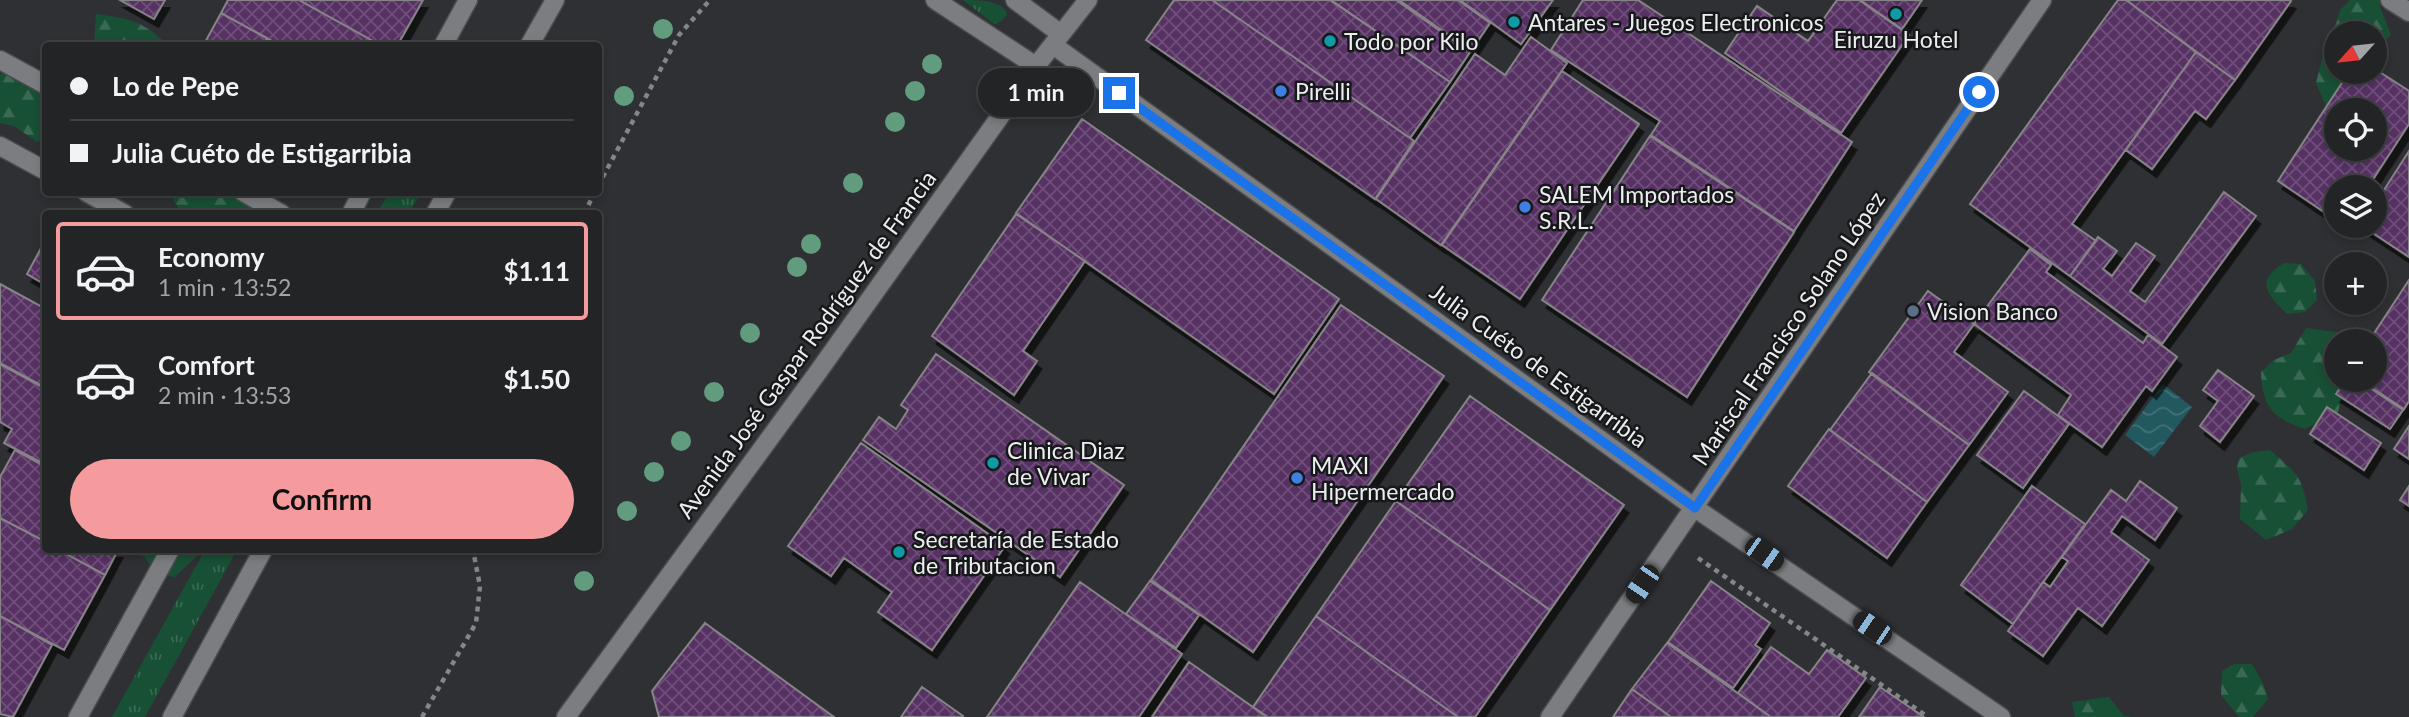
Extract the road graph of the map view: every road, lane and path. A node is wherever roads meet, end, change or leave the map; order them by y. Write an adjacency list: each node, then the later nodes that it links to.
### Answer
1 (468, 0): 11 (street)
2 (555, 0): 12 (street)
3 (709, 0): 18 (path)
4 (935, 0): 14 (street)
5 (1015, 0): 10 (street, Julia Cuéto de Estigarribia)
6 (1088, 0): 10 (street, Avenida José Gaspar Rodríguez de Francia)
7 (2042, 0): 23 (street, Mariscal Francisco Solano López)
8 (2390, 0): 9 (street)
9 (2409, 12)
10 (1057, 40): 14 (street, Avenida José Gaspar Rodríguez de Francia); 23 (street, Julia Cuéto de Estigarribia)
11 (445, 42)
12 (531, 42)
13 (0, 60): 15 (street)
14 (1036, 65): 31 (street, Avenida José Gaspar Rodríguez de Francia)
15 (42, 83)
16 (0, 146): 17 (street)
17 (42, 169)
18 (602, 179)
19 (93, 196): 21 (street)
20 (250, 196): 22 (street)
21 (118, 210)
22 (275, 210)
23 (1695, 508): 24 (street, Mariscal Francisco Solano López); 34 (street, Julia Cuéto de Estigarribia)
24 (1672, 539): 32 (street, Mariscal Francisco Solano López); 33 (path)
25 (168, 553): 28 (street)
26 (261, 553): 29 (street)
27 (474, 553): 30 (path)
28 (78, 717)
29 (172, 717)
30 (422, 717)
31 (566, 717)
32 (1550, 717)
33 (1928, 717)
34 (2001, 717)

